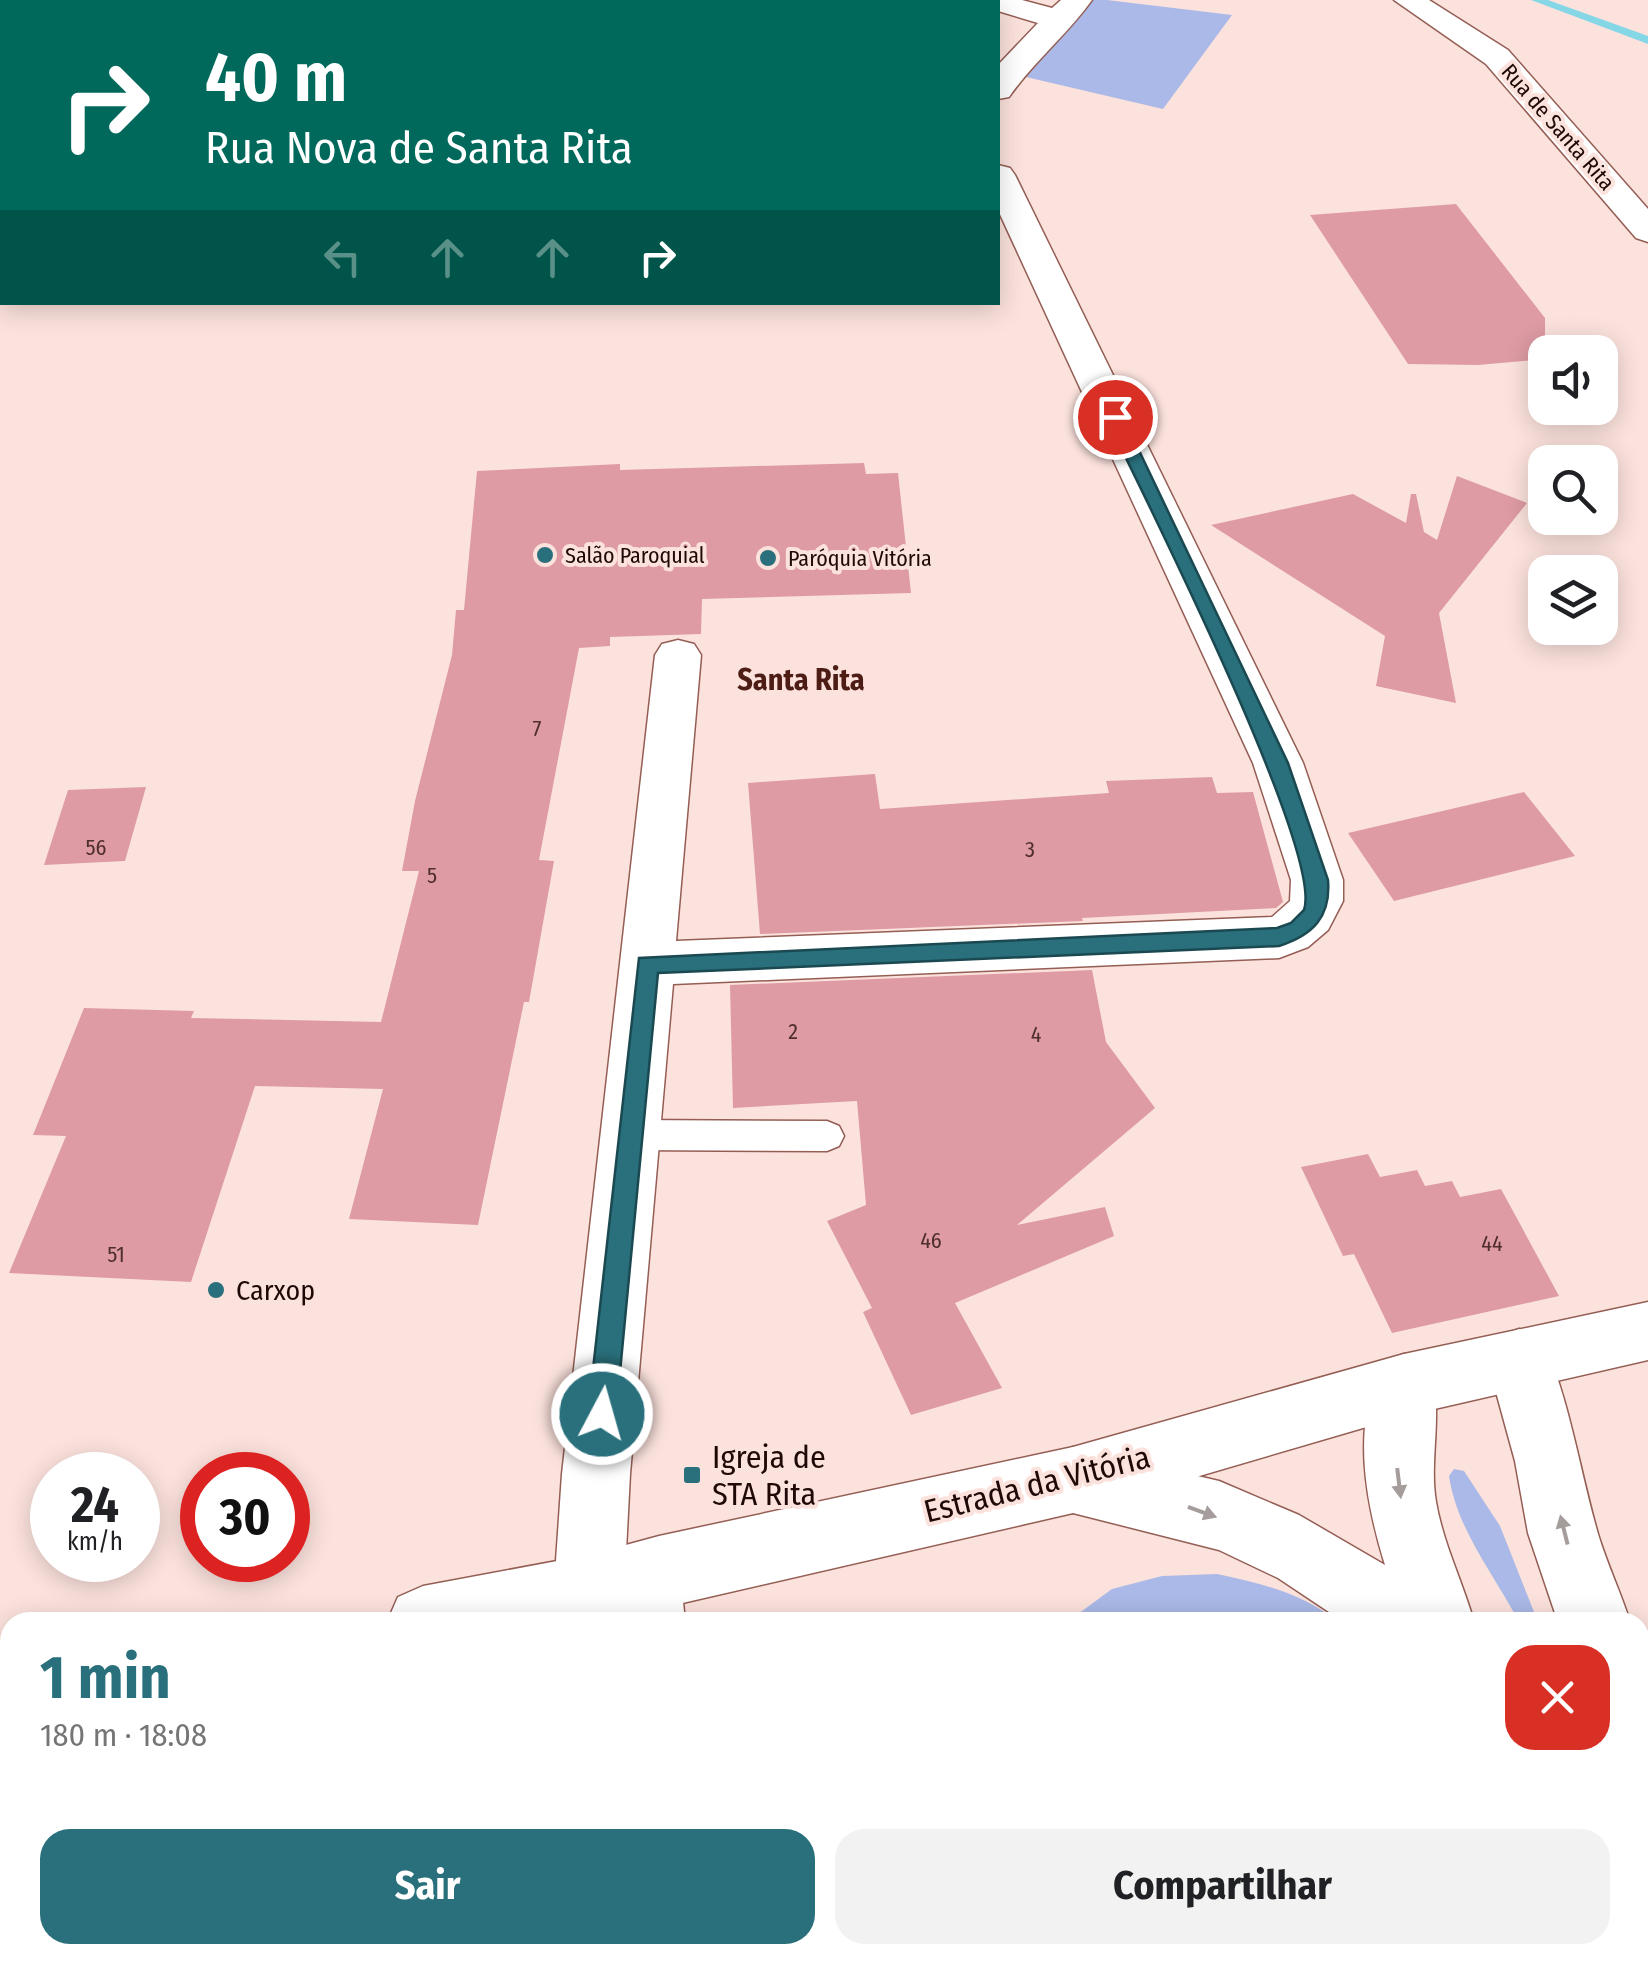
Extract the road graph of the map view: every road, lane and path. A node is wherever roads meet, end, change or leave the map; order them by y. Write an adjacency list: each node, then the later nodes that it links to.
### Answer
1 (1409, 0): 6 (main road, Rua de Santa Rita)
2 (1000, 1): 3 (main road)
3 (1070, 10): 4 (main road)
4 (1000, 86)
5 (1000, 178): 8 (main road)
6 (1648, 231)
7 (678, 655): 8 (main road)
8 (647, 964): 9 (main road)
9 (630, 1135): 10 (lane); 15 (main road)
10 (827, 1136)
11 (1648, 1332): 12 (main road, Estrada da Vitória)
12 (1519, 1359): 13 (main road, Estrada da Vitória); 20 (main road, one-way to 12)
13 (1404, 1386): 14 (main road, Estrada da Vitória); 19 (main road, one-way to 19)
14 (1074, 1480): 16 (main road, Estrada da Vitória); 18 (main road, one-way to 18)
15 (589, 1590): 16 (main road, Estrada da Vitória); 17 (main road, Estrada da Vitória)
16 (662, 1597)
17 (475, 1612)
18 (1388, 1612)
19 (1435, 1612)
20 (1591, 1612)

